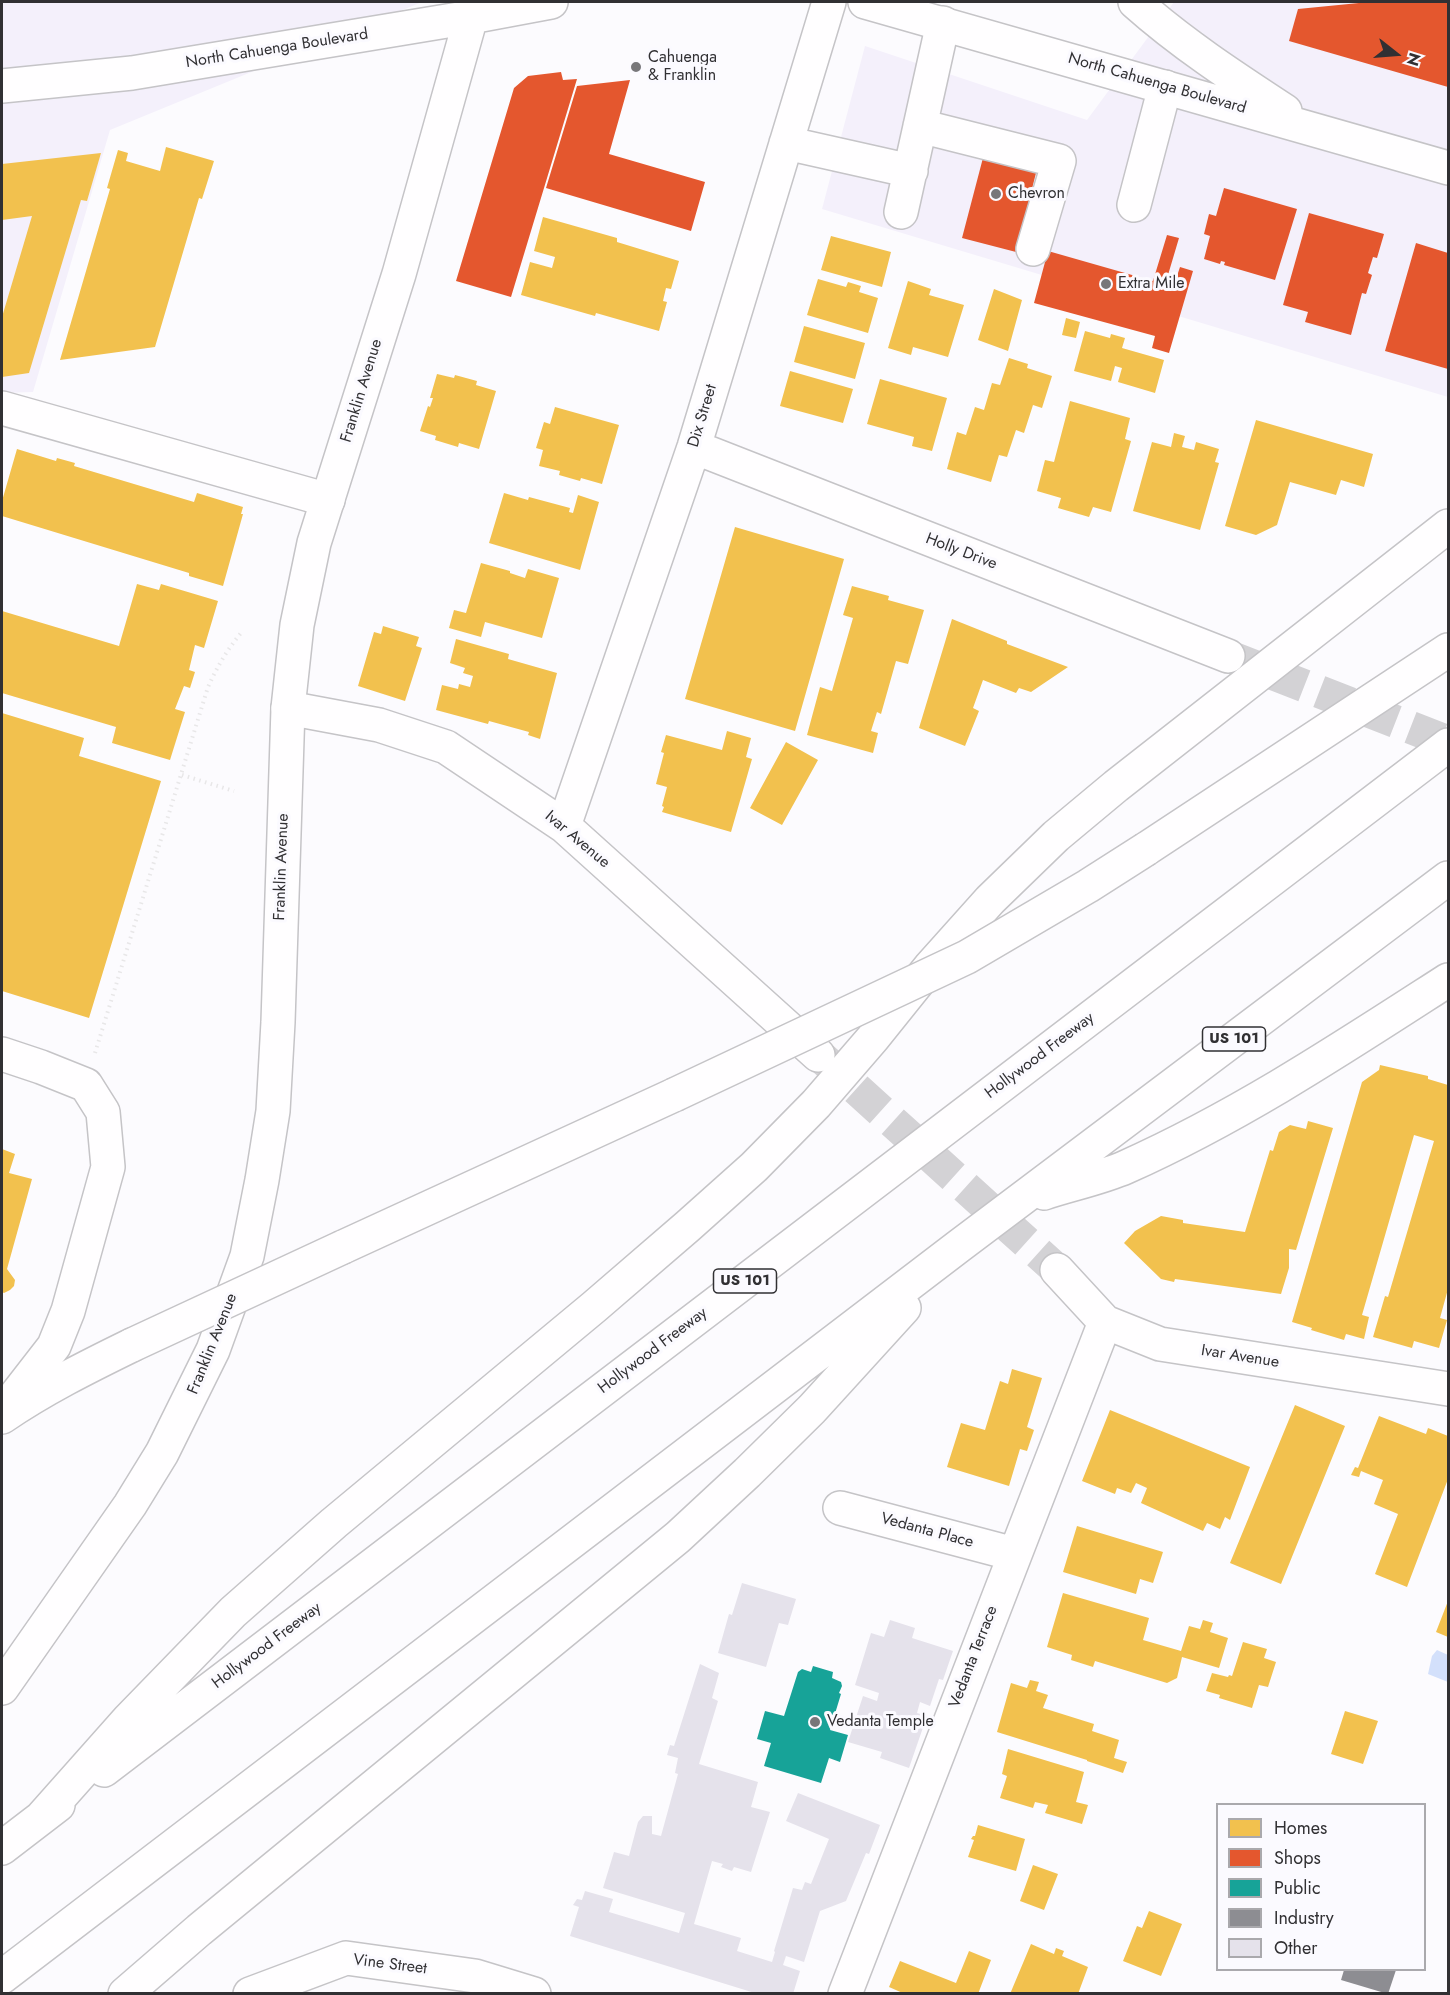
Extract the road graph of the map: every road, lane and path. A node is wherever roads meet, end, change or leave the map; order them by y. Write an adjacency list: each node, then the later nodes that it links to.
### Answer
1 (551, 2): 5 (main road, North Cahuenga Boulevard)
2 (829, 2): 11 (main road, Dix Street)
3 (865, 2): 6 (main road, North Cahuenga Boulevard)
4 (1135, 2): 10 (main road)
5 (474, 9): 7 (main road, North Cahuenga Boulevard); 19 (main road, Franklin Avenue)
6 (943, 23): 8 (main road, North Cahuenga Boulevard); 9 (main road)
7 (2, 86)
8 (1165, 87): 10 (main road, North Cahuenga Boulevard); 14 (main road)
9 (921, 126): 13 (main road); 16 (main road)
10 (1315, 129): 12 (main road, North Cahuenga Boulevard)
11 (786, 143): 13 (main road); 18 (main road, Dix Street)
12 (1449, 168)
13 (911, 171): 15 (main road)
14 (1134, 205)
15 (901, 212)
16 (1033, 249)
17 (2, 408): 19 (main road)
18 (694, 447): 23 (main road, Holly Drive); 28 (main road, Dix Street)
19 (328, 500): 24 (main road, Franklin Avenue)
20 (1449, 526): 43 (main road)
21 (242, 633): 26 (path)
22 (1449, 650): 39 (main road, bridge)
23 (1228, 656)
24 (288, 708): 28 (main road, Ivar Avenue); 42 (main road, Franklin Avenue)
25 (1449, 746): 43 (main road, Hollywood Freeway / US 101)
26 (182, 775): 27 (path); 33 (path)
27 (234, 791)
28 (564, 826): 32 (main road, Ivar Avenue)
29 (1449, 878): 34 (main road, US 101)
30 (1449, 980): 34 (main road)
31 (2, 1054): 33 (main road)
32 (818, 1055)
33 (86, 1085): 39 (main road)
34 (1020, 1201): 35 (main road, US 101)
35 (959, 1246): 45 (main road, US 101); 46 (main road)
36 (1057, 1270): 37 (main road, Ivar Avenue)
37 (1105, 1322): 38 (main road, Ivar Avenue); 41 (main road, Vedanta Terrace)
38 (1449, 1389)
39 (2, 1415)
40 (840, 1508): 41 (main road, Vedanta Place)
41 (1014, 1554): 49 (main road, Vedanta Terrace)
42 (2, 1688)
43 (42, 1817): 44 (main road, Hollywood Freeway / US 101)
44 (2, 1848)
45 (2, 1977)
46 (125, 1994)
47 (250, 1994): 48 (main road, Vine Street)
48 (534, 1994)
49 (845, 1994)

